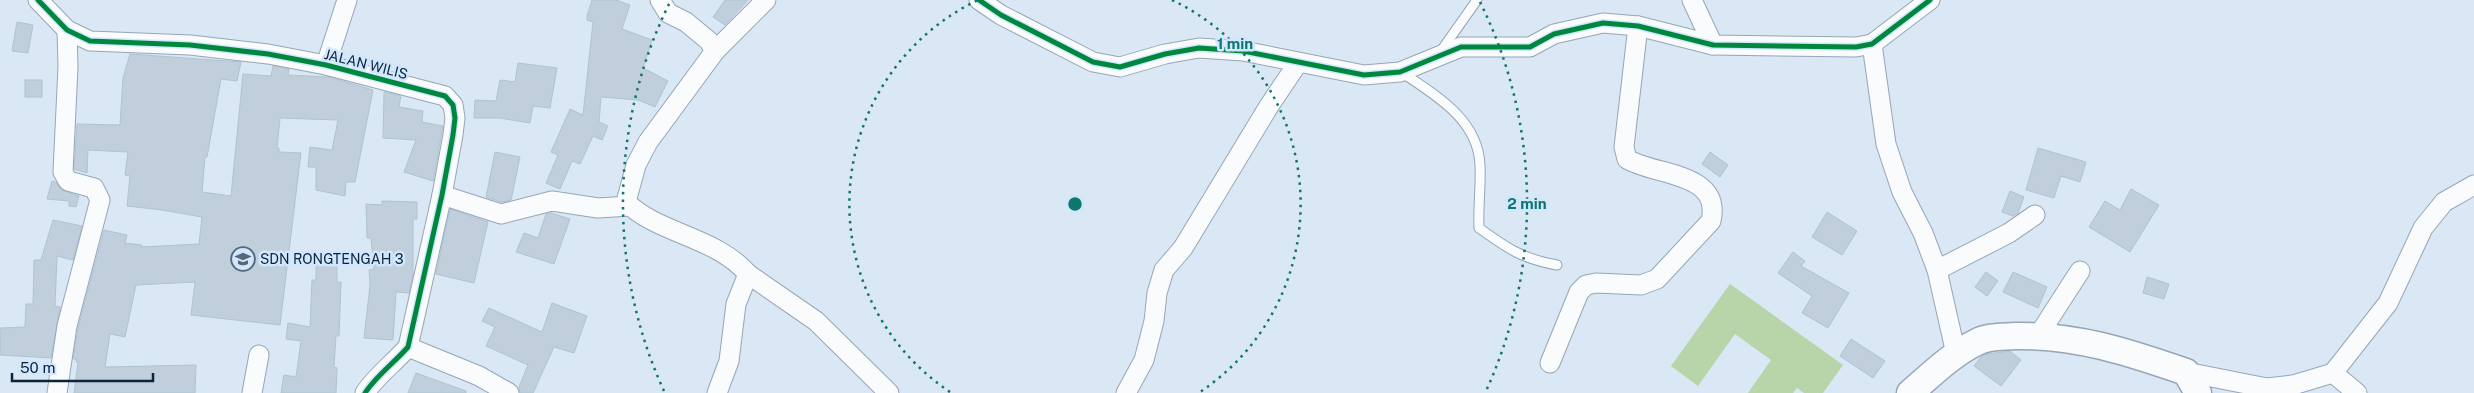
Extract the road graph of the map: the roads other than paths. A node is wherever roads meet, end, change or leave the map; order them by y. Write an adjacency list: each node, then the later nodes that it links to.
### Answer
1 (38, 0): 10 (street, JALAN WILIS)
2 (347, 0): 16 (street)
3 (660, 0): 13 (street)
4 (766, 0): 13 (street)
5 (979, 0): 15 (street)
6 (1477, 0): 14 (lane)
7 (1692, 0): 12 (street)
8 (1930, 0): 11 (street)
9 (1638, 26): 12 (street); 14 (street); 30 (street)
10 (67, 30): 16 (street, JALAN WILIS); 33 (street)
11 (1872, 44): 12 (street); 23 (street)
12 (1713, 45)
13 (714, 51): 20 (street)
14 (1438, 55): 17 (street)
15 (1298, 63): 17 (street); 39 (street)
16 (326, 65): 19 (street, JALAN WILIS)
17 (1400, 72): 22 (lane)
18 (2474, 185): 31 (street)
19 (442, 195): 20 (street); 27 (street, JALAN WILIS)
20 (630, 206): 25 (street)
21 (2035, 215): 23 (street)
22 (1557, 265)
23 (1937, 270): 28 (street)
24 (2080, 271): 26 (street)
25 (748, 274): 37 (street); 38 (street)
26 (2038, 336): 28 (street); 32 (street)
27 (408, 347): 35 (street); 36 (street)
28 (1956, 354): 40 (street)
29 (259, 355): 34 (street)
30 (1550, 363)
31 (2333, 373): 32 (street); 41 (street)
32 (2192, 382)
33 (57, 393)
34 (252, 393)
35 (365, 393)
36 (509, 393)
37 (717, 393)
38 (889, 393)
39 (1126, 393)
40 (1910, 393)
41 (2356, 393)

